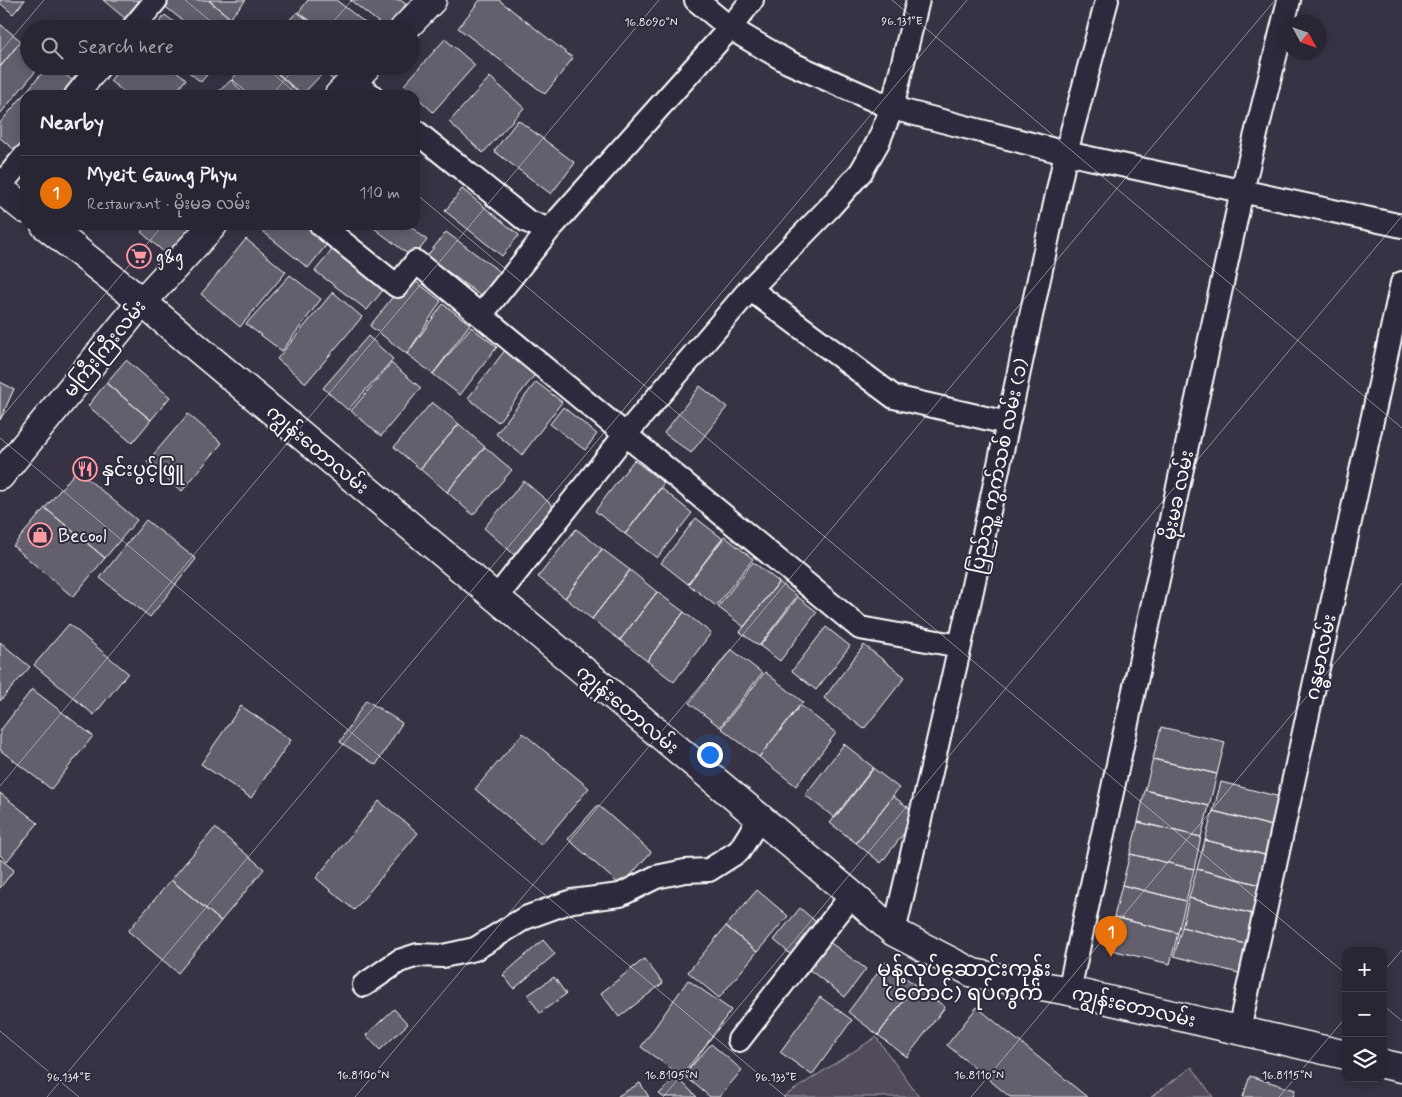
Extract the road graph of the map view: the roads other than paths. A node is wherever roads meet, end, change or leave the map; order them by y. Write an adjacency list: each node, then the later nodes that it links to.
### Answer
1 (156, 0): 8 (street)
2 (432, 0): 9 (street)
3 (696, 0): 10 (street)
4 (752, 0): 10 (street)
5 (918, 0): 13 (street)
6 (1107, 0): 15 (street, ပြည်သူ့ ကွက်သစ် လမ်း (၁))
7 (1289, 0): 18 (street, မိုးမခ လမ်း)
8 (139, 20)
9 (413, 20)
10 (730, 28): 13 (street); 24 (street)
11 (93, 75): 12 (street)
12 (80, 90)
13 (892, 108): 15 (street); 26 (street)
14 (420, 135): 24 (street)
15 (1066, 153): 18 (street); 29 (street, ပြည်သူ့ ကွက်သစ် လမ်း (၁))
16 (20, 162): 17 (street)
17 (0, 188): 19 (street)
18 (1242, 191): 20 (street); 38 (street, မိုးမခ လမ်း)
19 (20, 205)
20 (1402, 226)
21 (51, 230): 27 (street, ကျွန်းတောလမ်း)
22 (208, 230): 27 (street, မကြီးကြီးလမ်း)
23 (327, 230): 28 (street)
24 (549, 230): 28 (street)
25 (1402, 283): 39 (street, ဂန္ဓမာလမ်း)
26 (750, 289): 29 (street); 30 (street)
27 (142, 302): 31 (street, မကြီးကြီးလမ်း); 32 (street, ကျွန်းတောလမ်း)
28 (481, 315): 30 (street)
29 (1007, 423): 33 (street, ပြည်သူ့ ကွက်သစ် လမ်း (၁))
30 (625, 435): 32 (street); 33 (street)
31 (0, 476)
32 (496, 598): 34 (street, ကျွန်းတောလမ်း)
33 (960, 646): 36 (street, ပြည်သူ့ ကွက်သစ် လမ်း (၁))
34 (760, 819): 35 (street, ကျွန်းတောလမ်း); 37 (street)
35 (852, 895): 36 (street, ကျွန်းတောလမ်း); 40 (street)
36 (894, 932): 38 (street, ကျွန်းတောလမ်း)
37 (364, 985)
38 (1069, 991): 39 (street, ကျွန်းတောလမ်း)
39 (1239, 1030): 41 (street, ကျွန်းတောလမ်း)
40 (739, 1040)
41 (1342, 1054)
42 (1387, 1065): 43 (street)
43 (1402, 1068)

